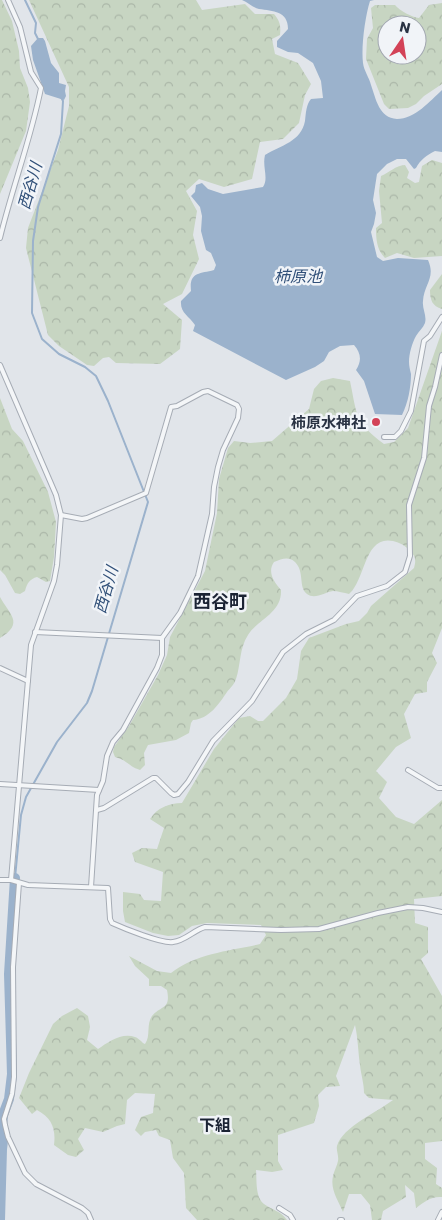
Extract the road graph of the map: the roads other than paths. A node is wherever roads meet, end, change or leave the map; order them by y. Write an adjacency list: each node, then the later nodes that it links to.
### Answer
1 (8, 0): 2 (street)
2 (0, 238)
3 (442, 317): 6 (street)
4 (442, 355): 17 (street)
5 (0, 365): 7 (street)
6 (384, 437)
7 (61, 515): 8 (street); 9 (street)
8 (34, 632): 9 (street); 11 (street)
9 (162, 638): 16 (street)
10 (0, 668): 11 (street)
11 (28, 681): 14 (street)
12 (408, 770): 15 (street)
13 (0, 784): 14 (street)
14 (19, 784): 16 (street); 19 (street)
15 (442, 788)
16 (99, 790): 17 (street)
17 (96, 810): 21 (street)
18 (0, 880): 19 (street)
19 (10, 880): 20 (street)
20 (19, 884): 21 (street); 25 (street)
21 (91, 887): 22 (street)
22 (442, 912)
23 (279, 1208): 26 (street)
24 (442, 1212): 27 (street)
25 (91, 1220)
26 (293, 1220)
27 (438, 1220)

